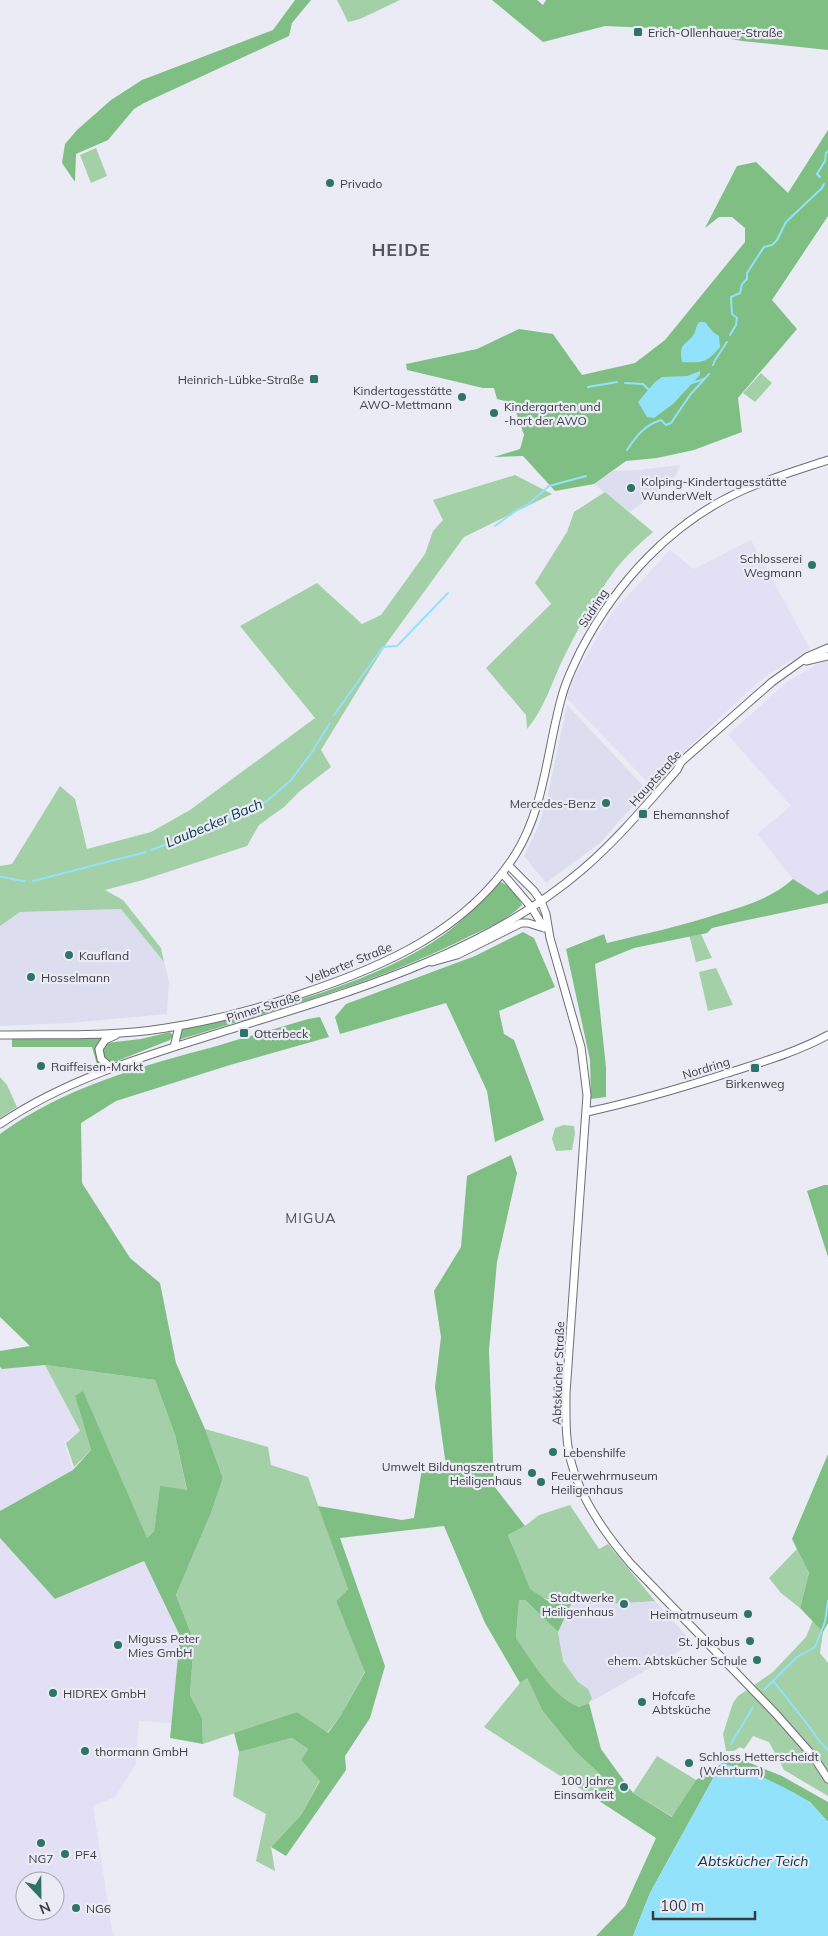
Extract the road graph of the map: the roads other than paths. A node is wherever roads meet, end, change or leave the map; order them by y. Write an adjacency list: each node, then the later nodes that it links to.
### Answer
1 (828, 460): 5 (street, Südring)
2 (828, 648): 4 (street, Hauptstraße)
3 (828, 656): 4 (street, Hauptstraße)
4 (796, 665): 7 (street, Hauptstraße)
5 (508, 865): 6 (street, Südring); 7 (street)
6 (502, 873): 8 (street, Abtskücher Straße); 12 (street, Velberter Straße)
7 (541, 901): 8 (street, Hauptstraße); 10 (street, Abtskücher Straße)
8 (532, 908): 9 (street, Abtskücher Straße); 11 (street, Pinner Straße)
9 (544, 928): 10 (street, Abtskücher Straße); 11 (street)
10 (550, 938): 18 (street, Abtskücher Straße)
11 (424, 963): 16 (street, Pinner Straße)
12 (179, 1026): 13 (street, Velberter Straße); 16 (street)
13 (119, 1033): 14 (street, Velberter Straße); 17 (street)
14 (0, 1035)
15 (828, 1035): 18 (street, Nordring)
16 (174, 1047): 17 (street, Pinner Straße)
17 (111, 1068): 19 (street, Pinner Straße)
18 (587, 1112): 20 (street, Abtskücher Straße)
19 (0, 1124)
20 (828, 1779)

